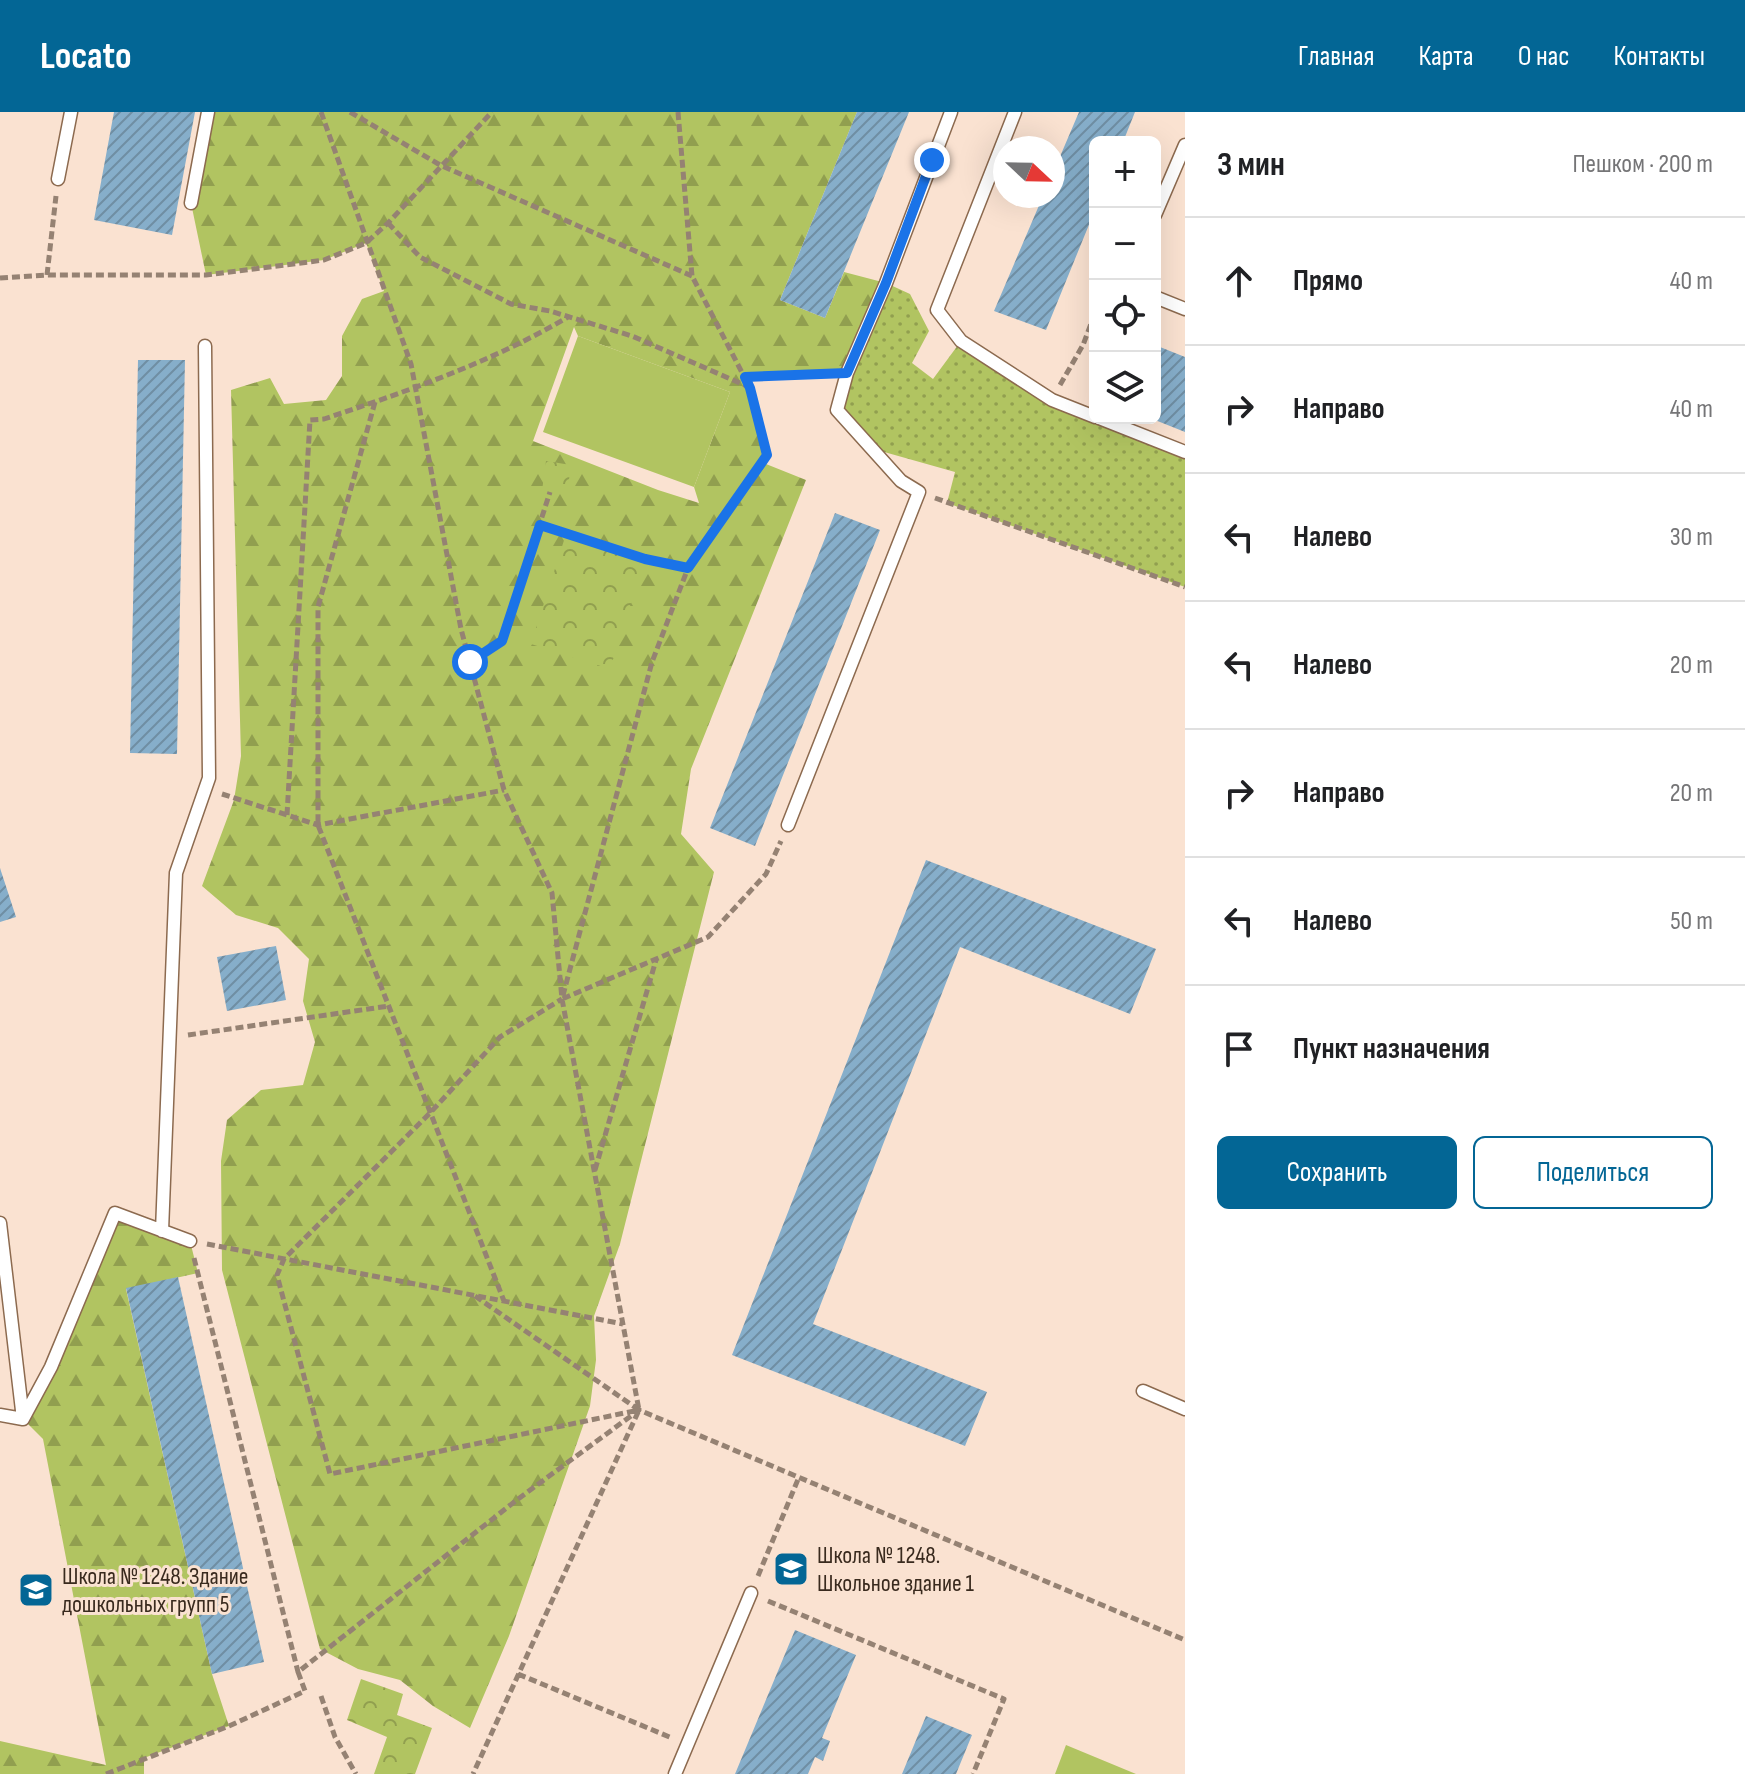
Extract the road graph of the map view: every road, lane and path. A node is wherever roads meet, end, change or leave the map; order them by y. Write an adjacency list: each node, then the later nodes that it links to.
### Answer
1 (71, 112): 11 (lane)
2 (208, 112): 12 (lane)
3 (321, 112): 15 (path)
4 (350, 112): 10 (path)
5 (492, 112): 10 (path)
6 (678, 112): 17 (path)
7 (951, 112): 24 (lane)
8 (1015, 112): 28 (lane)
9 (1185, 145): 13 (lane)
10 (440, 165): 14 (path); 17 (path)
11 (58, 179): 16 (path)
12 (191, 203)
13 (1158, 208)
14 (388, 223): 15 (path); 21 (path)
15 (366, 243): 16 (path); 26 (path)
16 (47, 275): 18 (path)
17 (692, 276): 25 (path)
18 (0, 278)
19 (1161, 299): 20 (lane)
20 (1185, 309)
21 (568, 317): 26 (path); 27 (path)
22 (1089, 329): 28 (path)
23 (205, 346): 39 (lane)
24 (847, 373): 25 (path); 34 (lane)
25 (745, 377): 27 (path)
26 (416, 388): 29 (path); 38 (path)
27 (750, 388): 36 (path)
28 (1052, 400): 30 (lane)
29 (375, 402): 41 (path); 42 (path)
30 (1089, 414)
31 (1115, 424): 32 (lane)
32 (1185, 452)
33 (550, 492): 35 (path)
34 (919, 492): 37 (path); 43 (lane)
35 (540, 525): 36 (path); 38 (path)
36 (688, 568): 45 (path)
37 (1185, 587)
38 (470, 662): 40 (path)
39 (206, 789): 41 (path); 47 (lane)
40 (504, 790): 42 (path); 45 (path)
41 (287, 815): 42 (path)
42 (318, 825): 46 (path)
43 (788, 825): 44 (path)
44 (656, 959): 45 (path); 49 (path)
45 (562, 999): 48 (path); 49 (path)
46 (389, 1006): 47 (path); 48 (path)
47 (169, 1038): 51 (lane)
48 (430, 1113): 53 (path); 55 (path)
49 (594, 1174): 56 (path)
50 (0, 1223): 61 (lane)
51 (162, 1231): 52 (lane); 61 (lane)
52 (190, 1241): 53 (path); 65 (path)
53 (284, 1259): 54 (path); 59 (path)
54 (475, 1296): 55 (path); 59 (path)
55 (504, 1301): 56 (path)
56 (623, 1324): 59 (path)
57 (1143, 1391): 58 (lane)
58 (1185, 1409)
59 (639, 1410): 62 (path); 65 (path); 66 (path)
60 (0, 1415): 61 (lane)
61 (23, 1419)
62 (799, 1477): 63 (path); 64 (path)
63 (751, 1593): 68 (lane); 73 (path)
64 (1185, 1640)
65 (298, 1672): 69 (path)
66 (518, 1674): 68 (path); 71 (path)
67 (321, 1696): 70 (path)
68 (688, 1745): 72 (lane)
69 (106, 1774)
70 (356, 1774)
71 (473, 1774)
72 (675, 1774)
73 (973, 1774)

